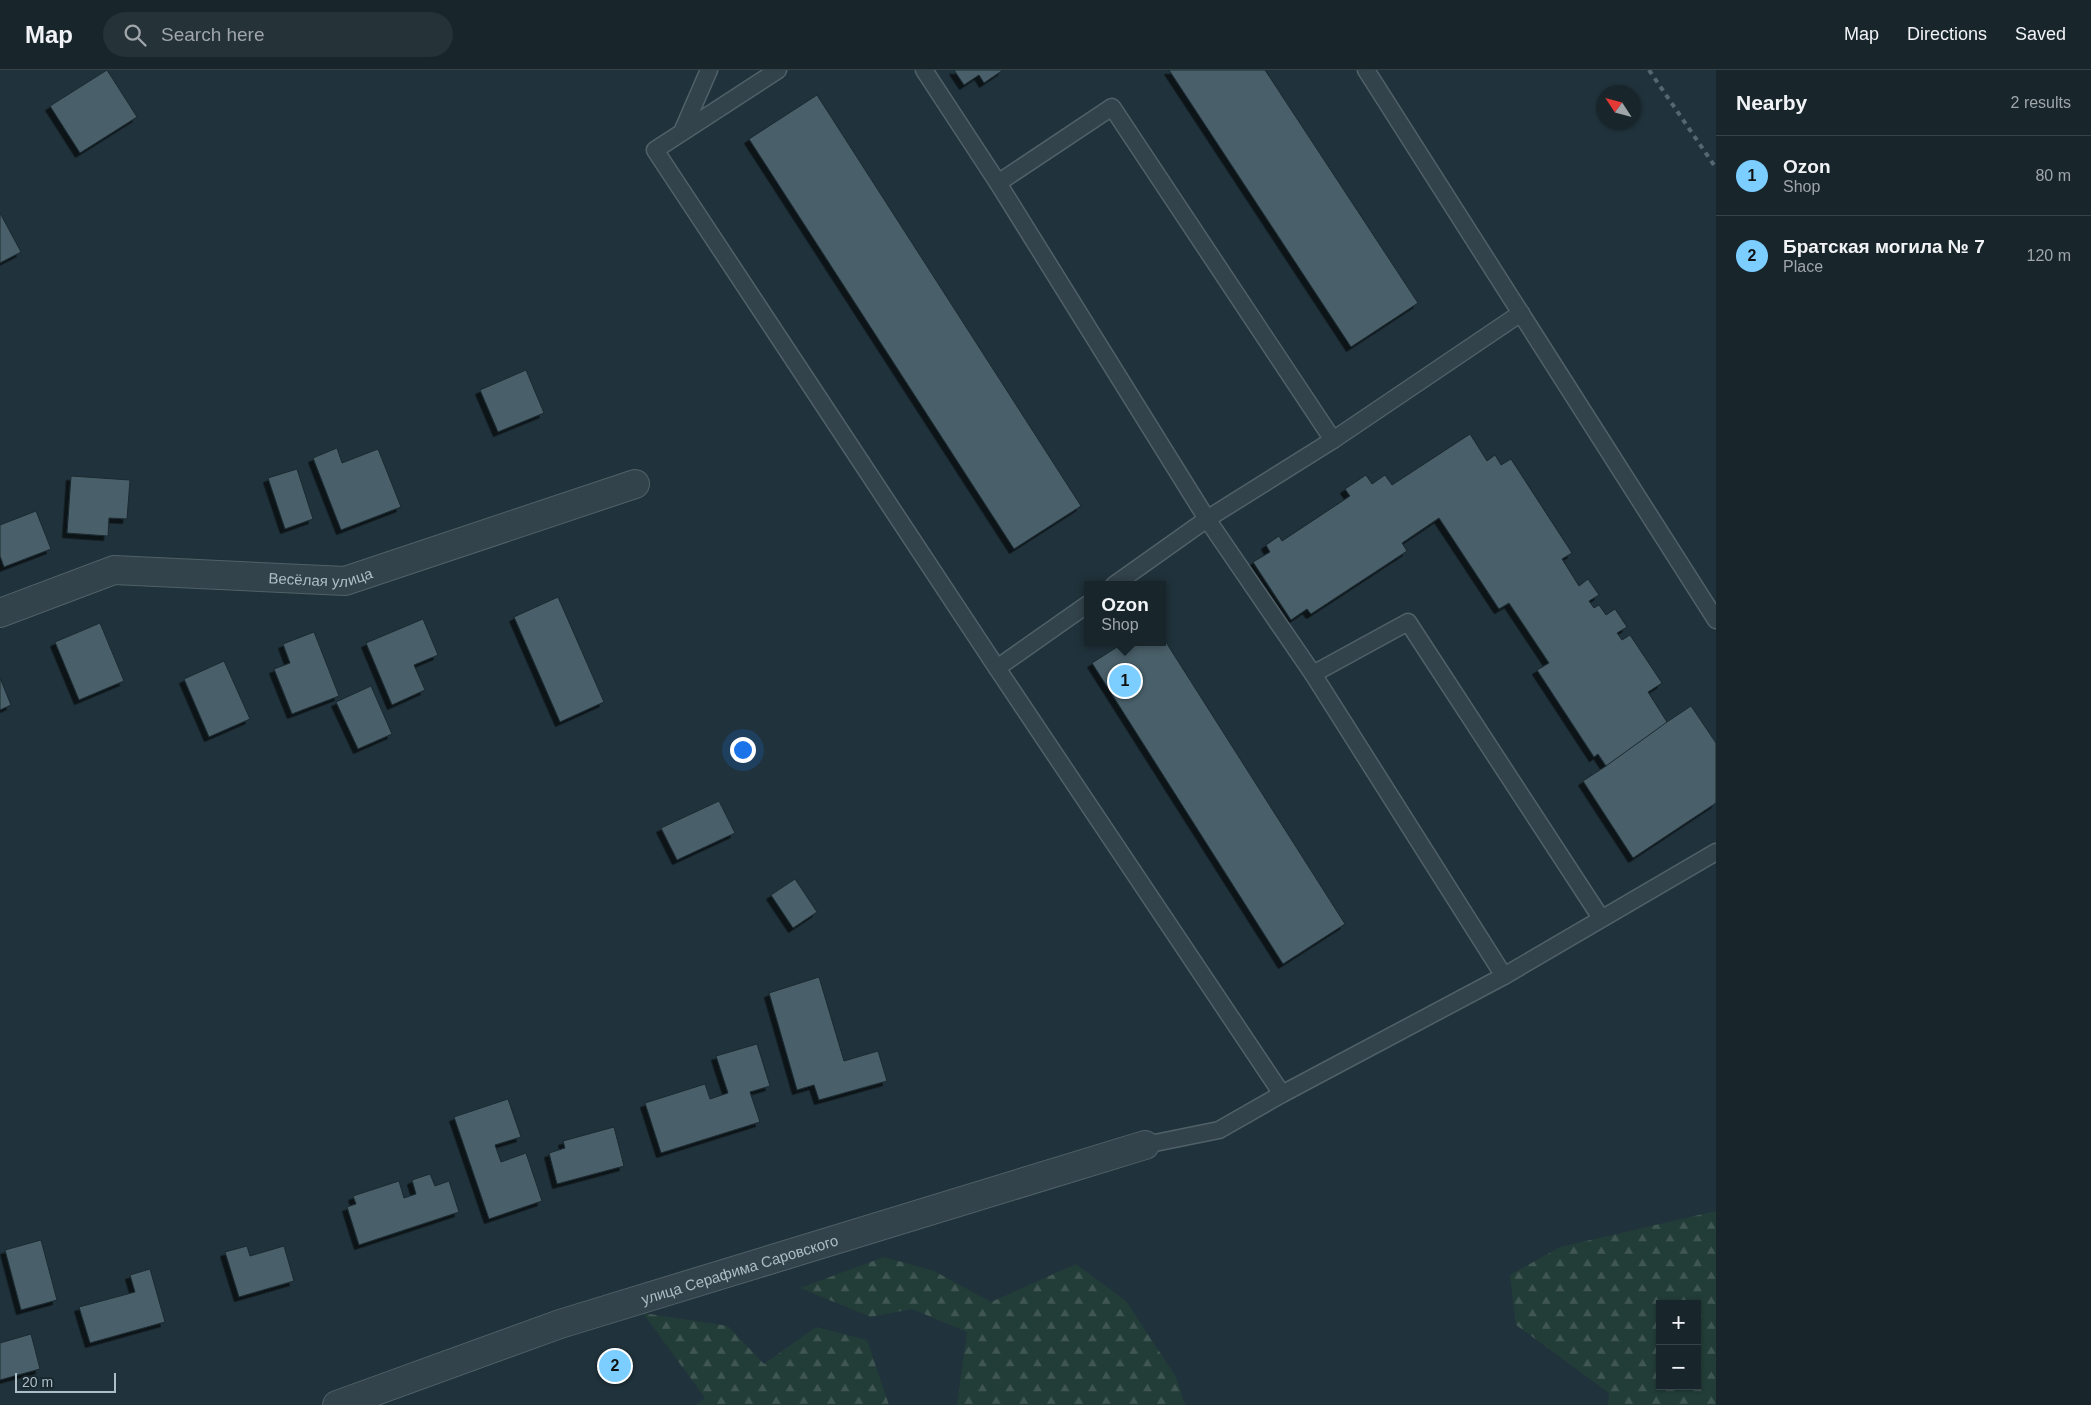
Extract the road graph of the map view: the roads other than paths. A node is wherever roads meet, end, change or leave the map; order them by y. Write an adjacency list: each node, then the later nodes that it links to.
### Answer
1 (709, 70): 5 (lane)
2 (778, 70): 5 (lane)
3 (924, 70): 6 (lane)
4 (1366, 70): 7 (lane)
5 (682, 132): 15 (lane)
6 (998, 182): 8 (lane); 10 (lane)
7 (1521, 313): 8 (lane); 14 (lane)
8 (1333, 440): 10 (lane)
9 (635, 484): 13 (street, Весёлая улица)
10 (1206, 519): 11 (lane); 16 (lane)
11 (1120, 581)
12 (1084, 607): 15 (lane)
13 (0, 613)
14 (1716, 620)
15 (997, 668): 20 (lane)
16 (1312, 674): 18 (lane); 19 (lane)
17 (1716, 852): 18 (lane)
18 (1601, 918): 19 (lane)
19 (1504, 976): 20 (lane)
20 (1282, 1094): 21 (lane)
21 (1145, 1144): 22 (street, улица Серафима Саровского)
22 (337, 1405)

